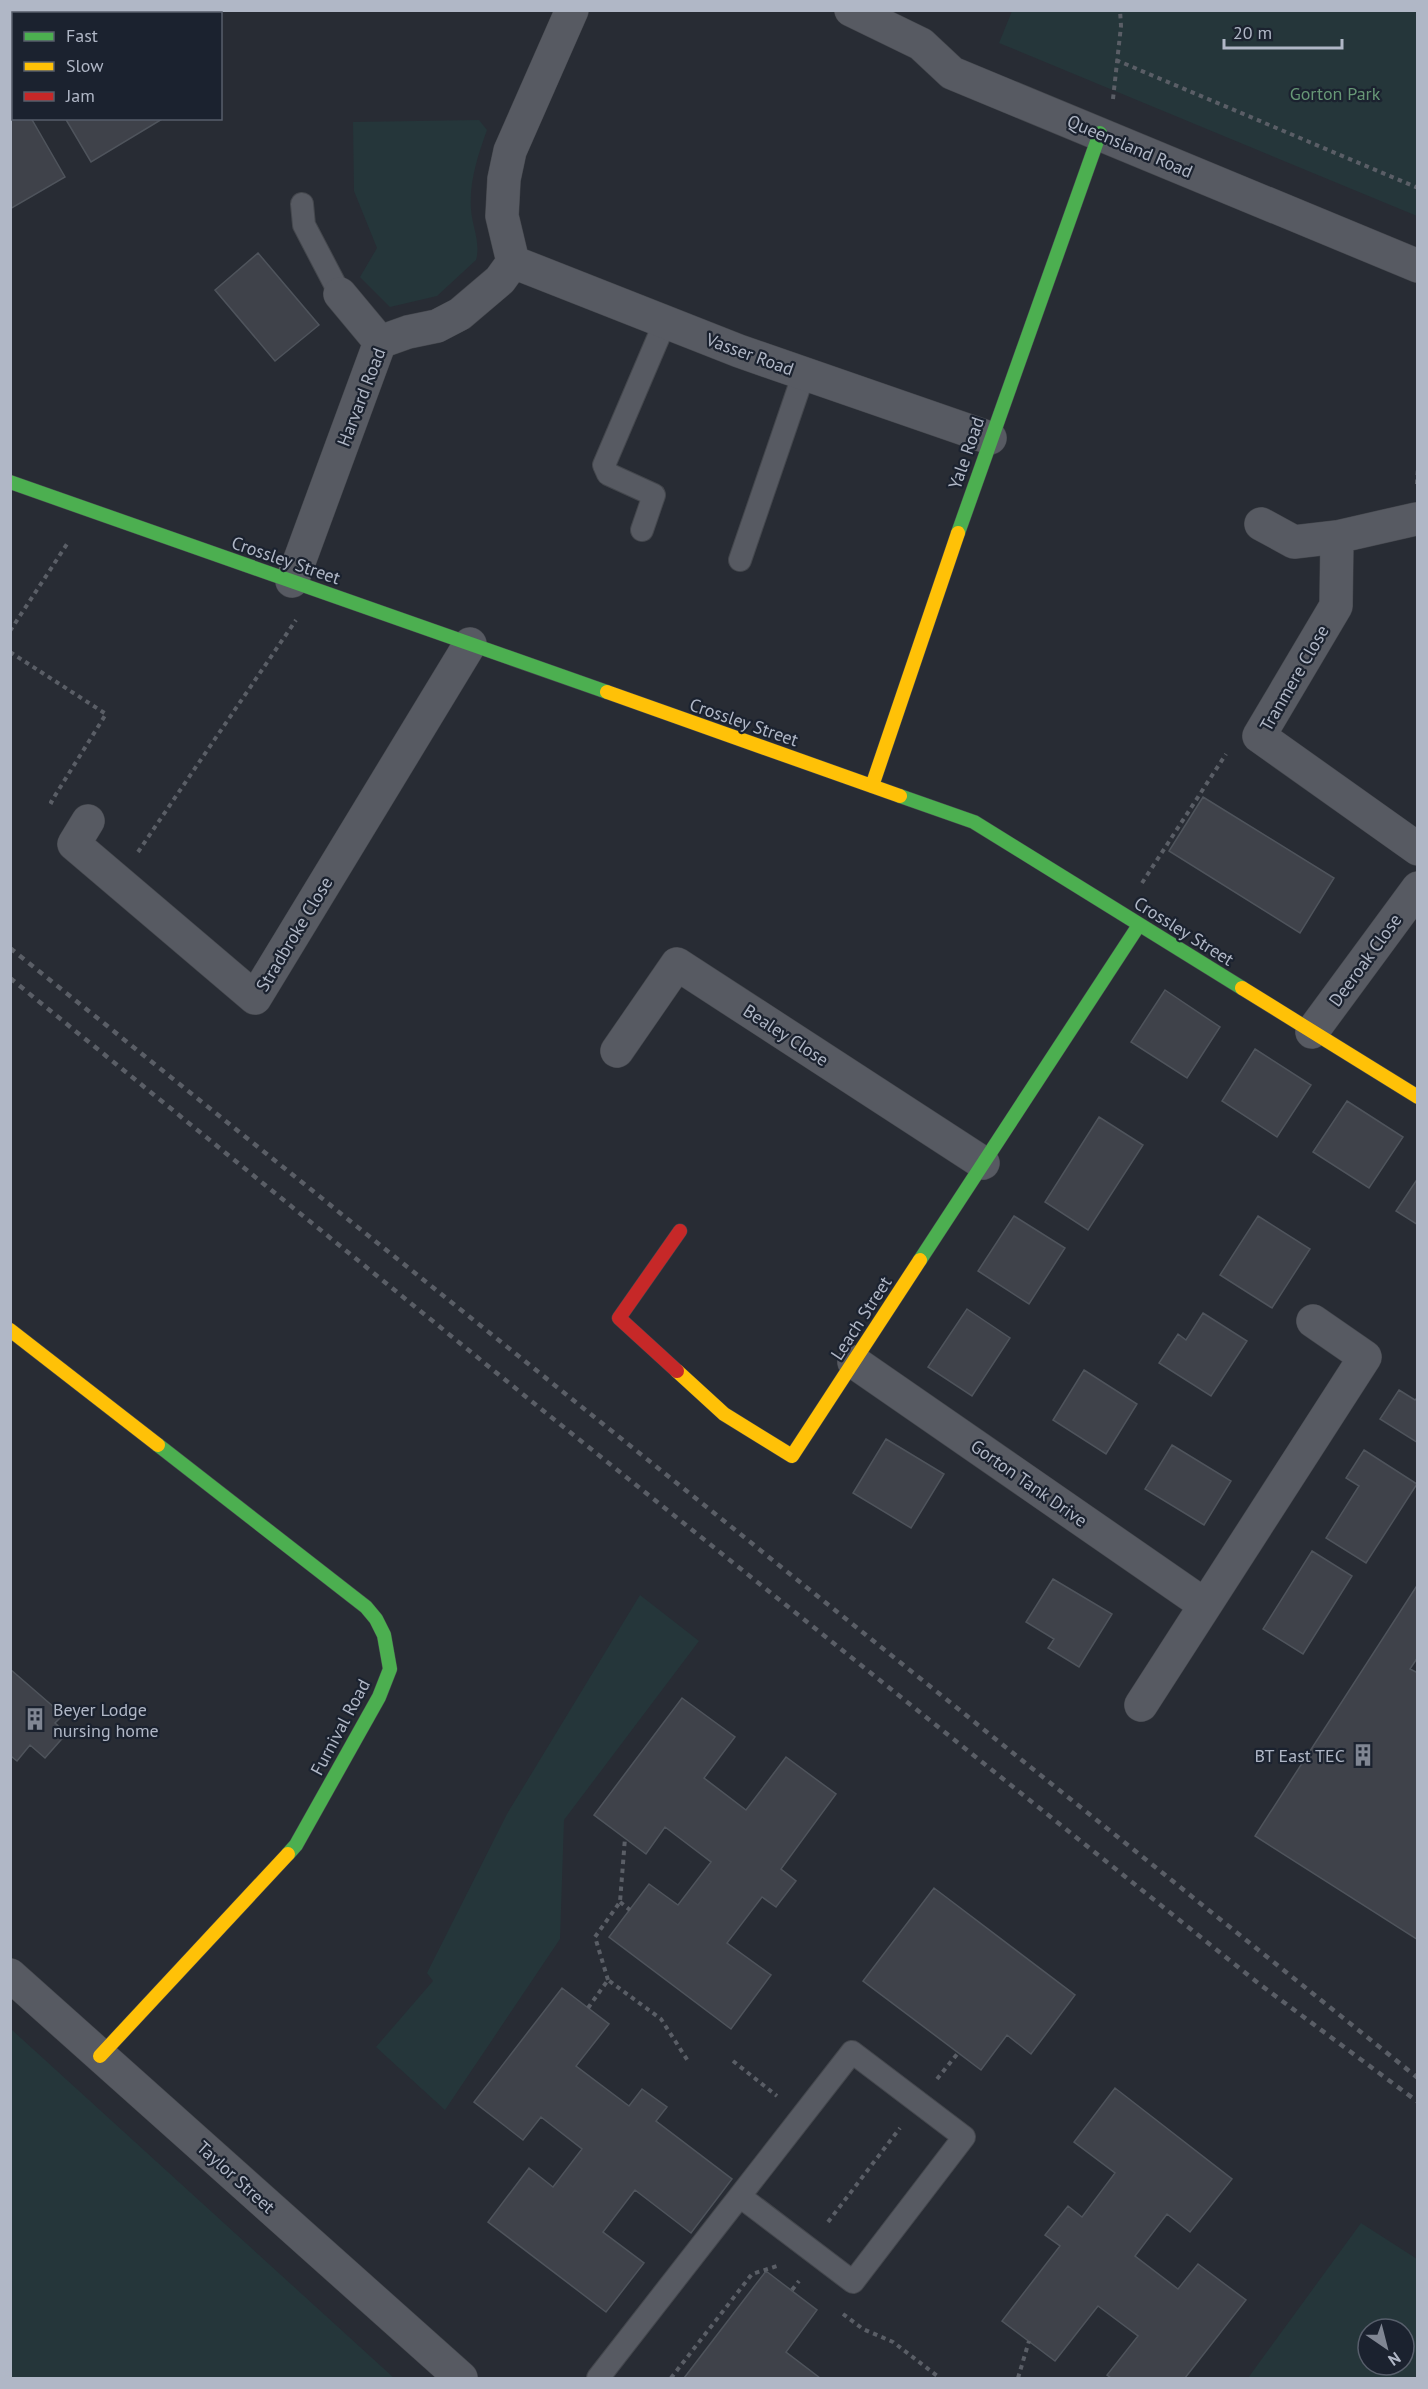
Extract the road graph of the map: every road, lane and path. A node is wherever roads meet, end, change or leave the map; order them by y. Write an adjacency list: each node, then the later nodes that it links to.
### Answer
1 (572, 10): 7 (street)
2 (851, 10): 4 (street, Queensland Road)
3 (1120, 10): 5 (path)
4 (1100, 133): 8 (street, Queensland Road); 13 (street, Yale Road)
5 (1418, 188)
6 (302, 204): 9 (lane)
7 (513, 262): 10 (street, Vasser Road); 11 (street, Harvard Road)
8 (1418, 266)
9 (340, 294): 11 (street)
10 (665, 322): 12 (street, Vasser Road); 18 (lane)
11 (380, 342): 21 (street, Harvard Road)
12 (804, 373): 13 (street, Vasser Road); 20 (lane)
13 (990, 438): 26 (street, Yale Road)
14 (10, 482): 15 (street, Crossley Street)
15 (82, 507): 21 (street, Crossley Street); 22 (path)
16 (1416, 519): 19 (street)
17 (1261, 524): 19 (street)
18 (642, 530)
19 (1337, 537): 25 (street, Tranmere Close)
20 (740, 560)
21 (304, 586): 23 (street, Crossley Street); 27 (path)
22 (10, 631)
23 (470, 644): 26 (street, Crossley Street); 27 (street, Stradbroke Close)
24 (10, 652): 27 (path)
25 (1259, 736): 28 (street, Tranmere Close); 30 (path)
26 (872, 786): 30 (street, Crossley Street)
27 (88, 821)
28 (1418, 849)
29 (1418, 888): 32 (street, Deeroak Close)
30 (1122, 914): 31 (street, Crossley Street)
31 (1139, 925): 32 (street, Crossley Street); 35 (street, Leach Street)
32 (1312, 1032): 34 (street, Crossley Street)
33 (617, 1051): 35 (street, Bealey Close)
34 (1418, 1097)
35 (983, 1163): 39 (street, Leach Street)
36 (680, 1231): 39 (street, Leach Street)
37 (1313, 1321): 40 (street)
38 (10, 1330): 49 (street, Furnival Road)
39 (854, 1362): 40 (street, Gorton Tank Drive)
40 (1205, 1605): 41 (street)
41 (1141, 1705)
42 (625, 1838): 43 (path)
43 (620, 1902): 44 (path); 46 (path)
44 (630, 1910)
45 (10, 1975): 49 (street, Taylor Street)
46 (608, 1980): 47 (path); 50 (path)
47 (588, 2008)
48 (958, 2053): 52 (path)
49 (100, 2056): 60 (street, Taylor Street)
50 (688, 2061)
51 (733, 2061): 53 (path)
52 (919, 2103): 53 (lane); 55 (path); 55 (lane)
53 (802, 2116): 54 (lane)
54 (741, 2197): 55 (lane); 61 (lane)
55 (809, 2248): 62 (path)
56 (808, 2287): 57 (path)
57 (792, 2290)
58 (835, 2308): 63 (path)
59 (1029, 2342): 64 (path)
60 (461, 2379)
61 (598, 2379)
62 (671, 2379)
63 (940, 2379)
64 (1018, 2379)

